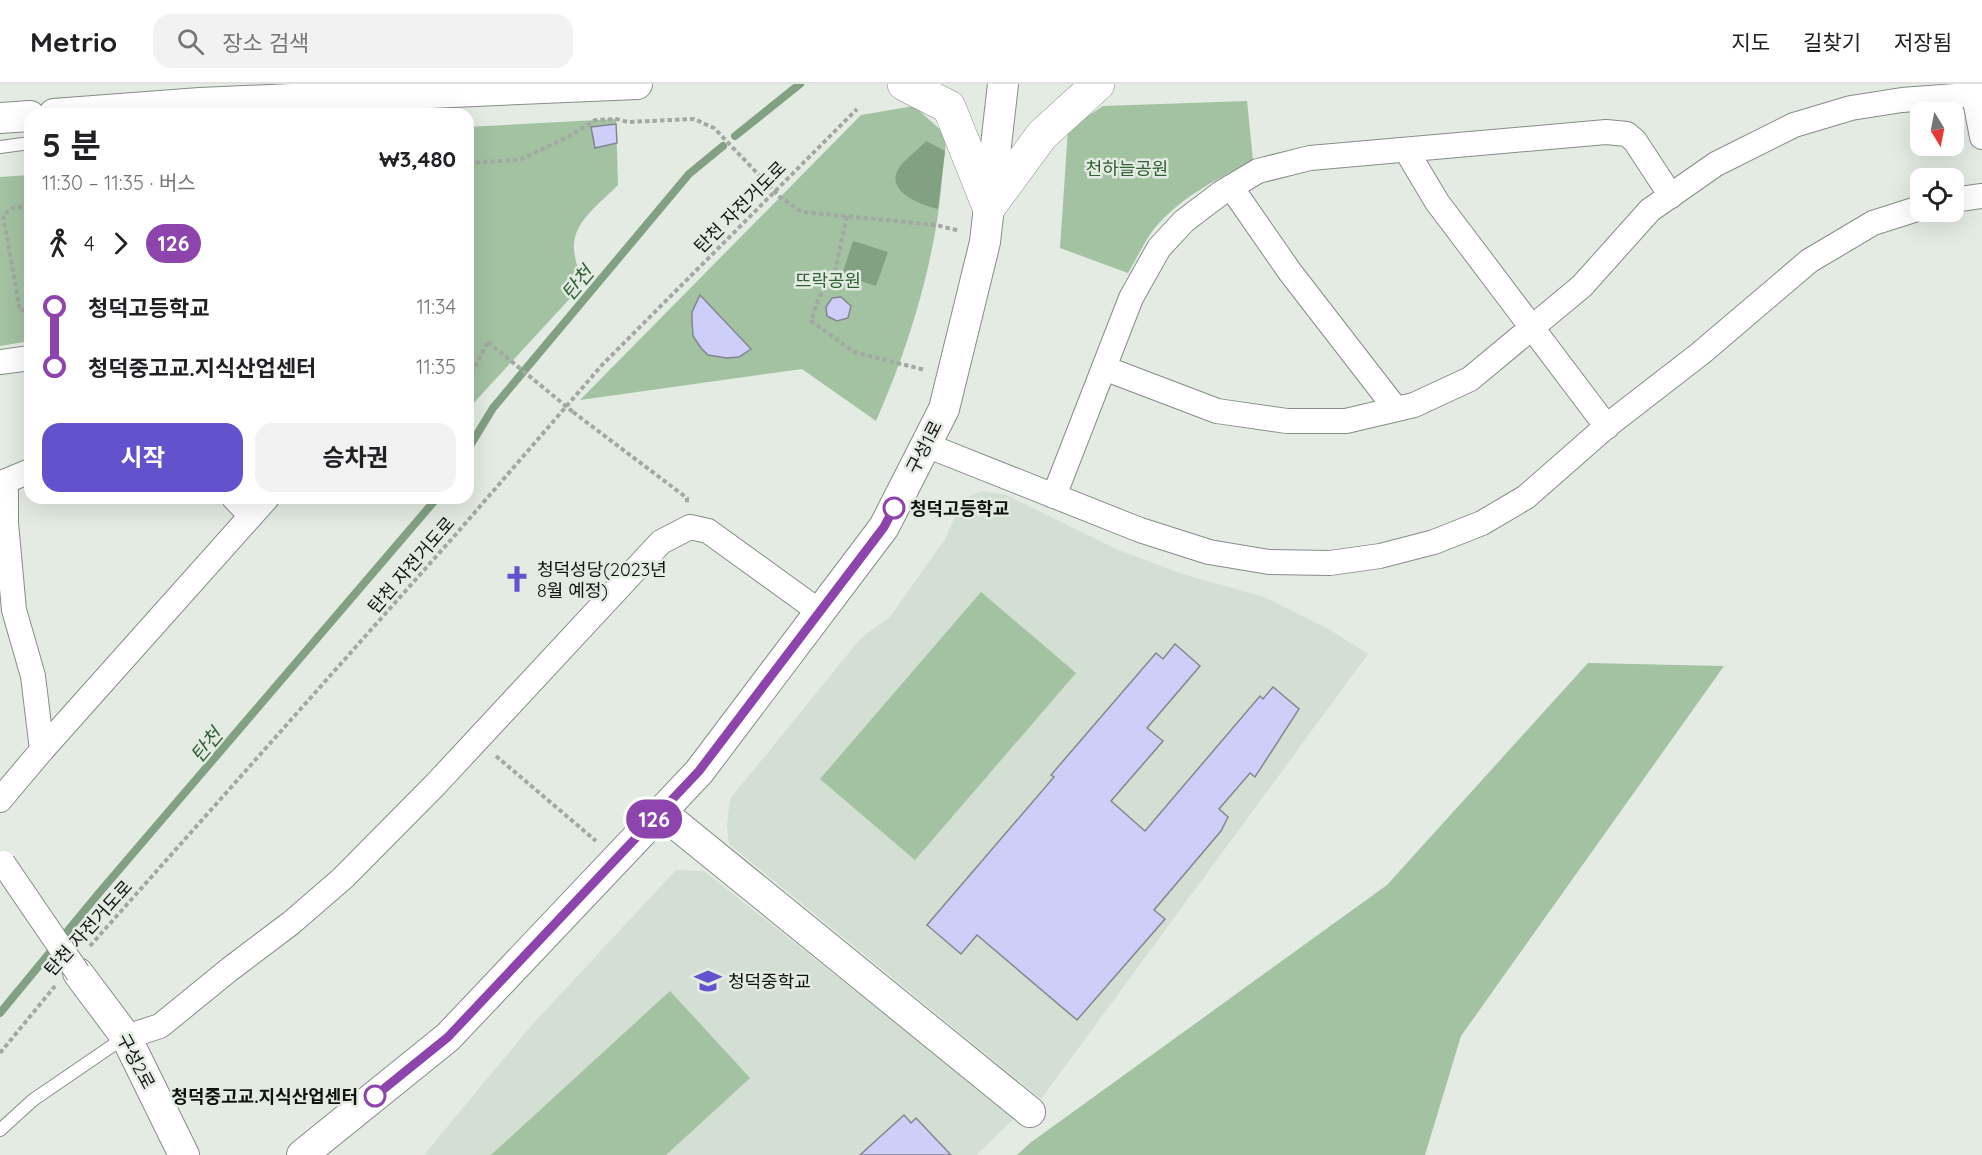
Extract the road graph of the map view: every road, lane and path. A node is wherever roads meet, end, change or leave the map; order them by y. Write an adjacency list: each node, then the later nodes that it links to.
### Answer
1 (637, 84): 6 (street)
2 (904, 84): 24 (main road)
3 (1003, 84): 24 (street, 구성1로)
4 (1098, 84): 24 (main road)
5 (1978, 94): 11 (street); 18 (street)
6 (201, 100): 7 (street)
7 (117, 108)
8 (857, 109): 17 (path, 탄천 자전거도로)
9 (24, 116): 10 (street)
10 (0, 118)
11 (1982, 137)
12 (24, 144): 13 (lane)
13 (0, 147)
14 (1406, 150): 16 (street); 18 (street); 26 (street)
15 (474, 163): 17 (path)
16 (1231, 187): 29 (street); 32 (street)
17 (774, 191): 23 (path); 48 (path, 탄천 자전거도로)
18 (1671, 196): 26 (street)
19 (1982, 196): 20 (street)
20 (1964, 198)
21 (24, 207): 25 (path)
22 (1910, 211): 33 (street)
23 (847, 216): 24 (path); 31 (path)
24 (987, 222): 31 (street, 구성1로)
25 (24, 310)
26 (1534, 327): 32 (street); 33 (street)
27 (24, 359): 28 (street)
28 (0, 362)
29 (1104, 368): 32 (street); 36 (street)
30 (474, 369): 37 (path, bridge)
31 (952, 376): 34 (street, 구성1로)
32 (1396, 410)
33 (1607, 427): 36 (street)
34 (926, 445): 36 (street); 41 (street, 구성1로)
35 (24, 474): 43 (street)
36 (1054, 496)
37 (687, 498)
38 (239, 504): 40 (street)
39 (261, 504): 40 (street)
40 (250, 516): 43 (street)
41 (820, 612): 42 (street); 45 (street, 구성1로)
42 (477, 739): 46 (path); 49 (street)
43 (42, 750): 44 (street)
44 (0, 800)
45 (661, 812): 46 (street, 구성1로); 51 (street)
46 (617, 859): 54 (street, 구성1로)
47 (2, 861): 48 (street, bridge)
48 (75, 968): 49 (street, 구성2로); 50 (path, 탄천 자전거도로)
49 (126, 1037): 52 (lane); 53 (street, 구성2로)
50 (0, 1053)
51 (1030, 1112)
52 (0, 1130)
53 (184, 1155)
54 (302, 1155)

